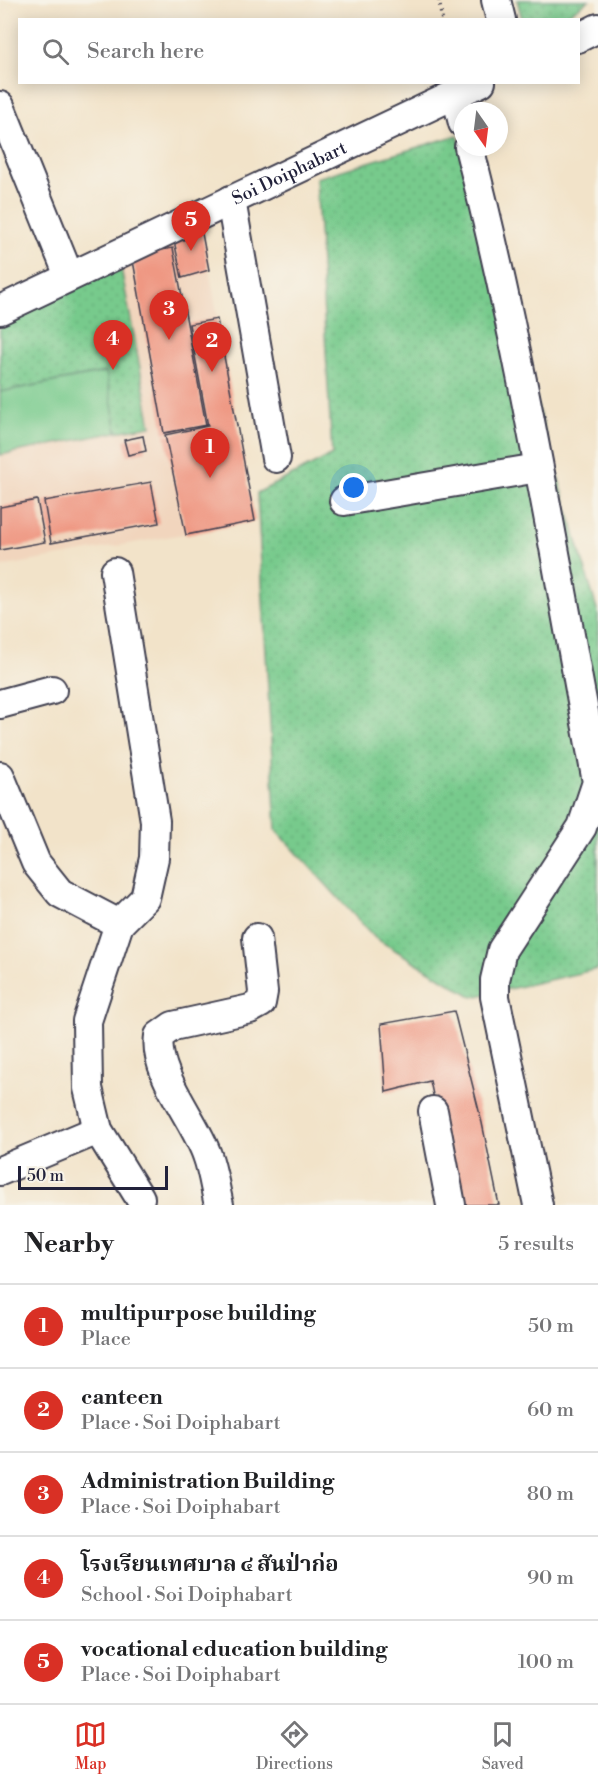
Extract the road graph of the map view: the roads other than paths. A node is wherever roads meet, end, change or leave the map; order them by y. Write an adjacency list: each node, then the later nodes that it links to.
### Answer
1 (496, 0): 2 (street)
2 (500, 18)
3 (598, 28): 4 (street)
4 (580, 37)
5 (468, 89): 8 (street, Soi Doiphabart)
6 (0, 106): 9 (street)
7 (471, 156): 12 (street)
8 (231, 200): 9 (street, Soi Doiphabart); 11 (street)
9 (69, 276): 10 (street, Soi Doiphabart)
10 (0, 310)
11 (276, 458)
12 (538, 468): 13 (street); 26 (street)
13 (344, 501)
14 (116, 572): 18 (street)
15 (52, 690): 16 (street)
16 (0, 704)
17 (0, 776): 18 (street)
18 (119, 924): 21 (street)
19 (256, 938): 24 (street)
20 (433, 1111): 25 (street)
21 (98, 1130): 22 (street); 23 (street)
22 (0, 1171)
23 (140, 1198)
24 (219, 1205)
25 (451, 1205)
26 (538, 1205)

